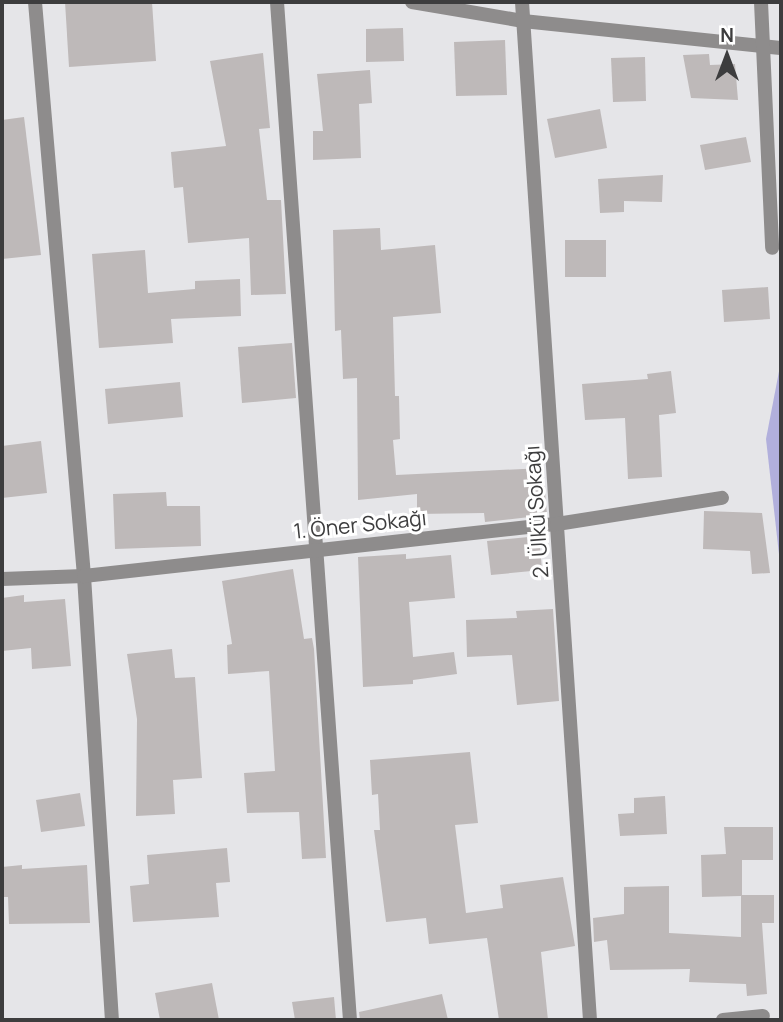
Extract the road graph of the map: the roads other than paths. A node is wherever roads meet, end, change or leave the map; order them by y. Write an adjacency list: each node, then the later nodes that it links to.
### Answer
1 (35, 2): 13 (street)
2 (277, 2): 12 (street)
3 (412, 2): 6 (street)
4 (522, 2): 6 (street, 2. Ülkü Sokağı)
5 (761, 2): 7 (street)
6 (523, 21): 7 (street); 11 (street, 2. Ülkü Sokağı)
7 (763, 46): 8 (street); 9 (street)
8 (781, 48)
9 (772, 248)
10 (722, 498): 11 (street, 1. Öner Sokağı)
11 (558, 524): 12 (street, 1. Öner Sokağı); 18 (street, 2. Ülkü Sokağı)
12 (320, 549): 13 (street, 1. Öner Sokağı); 17 (street)
13 (84, 576): 14 (street, 1. Öner Sokağı); 16 (street)
14 (2, 579)
15 (763, 1016): 19 (street)
16 (112, 1020)
17 (350, 1020)
18 (590, 1020)
19 (723, 1020)

